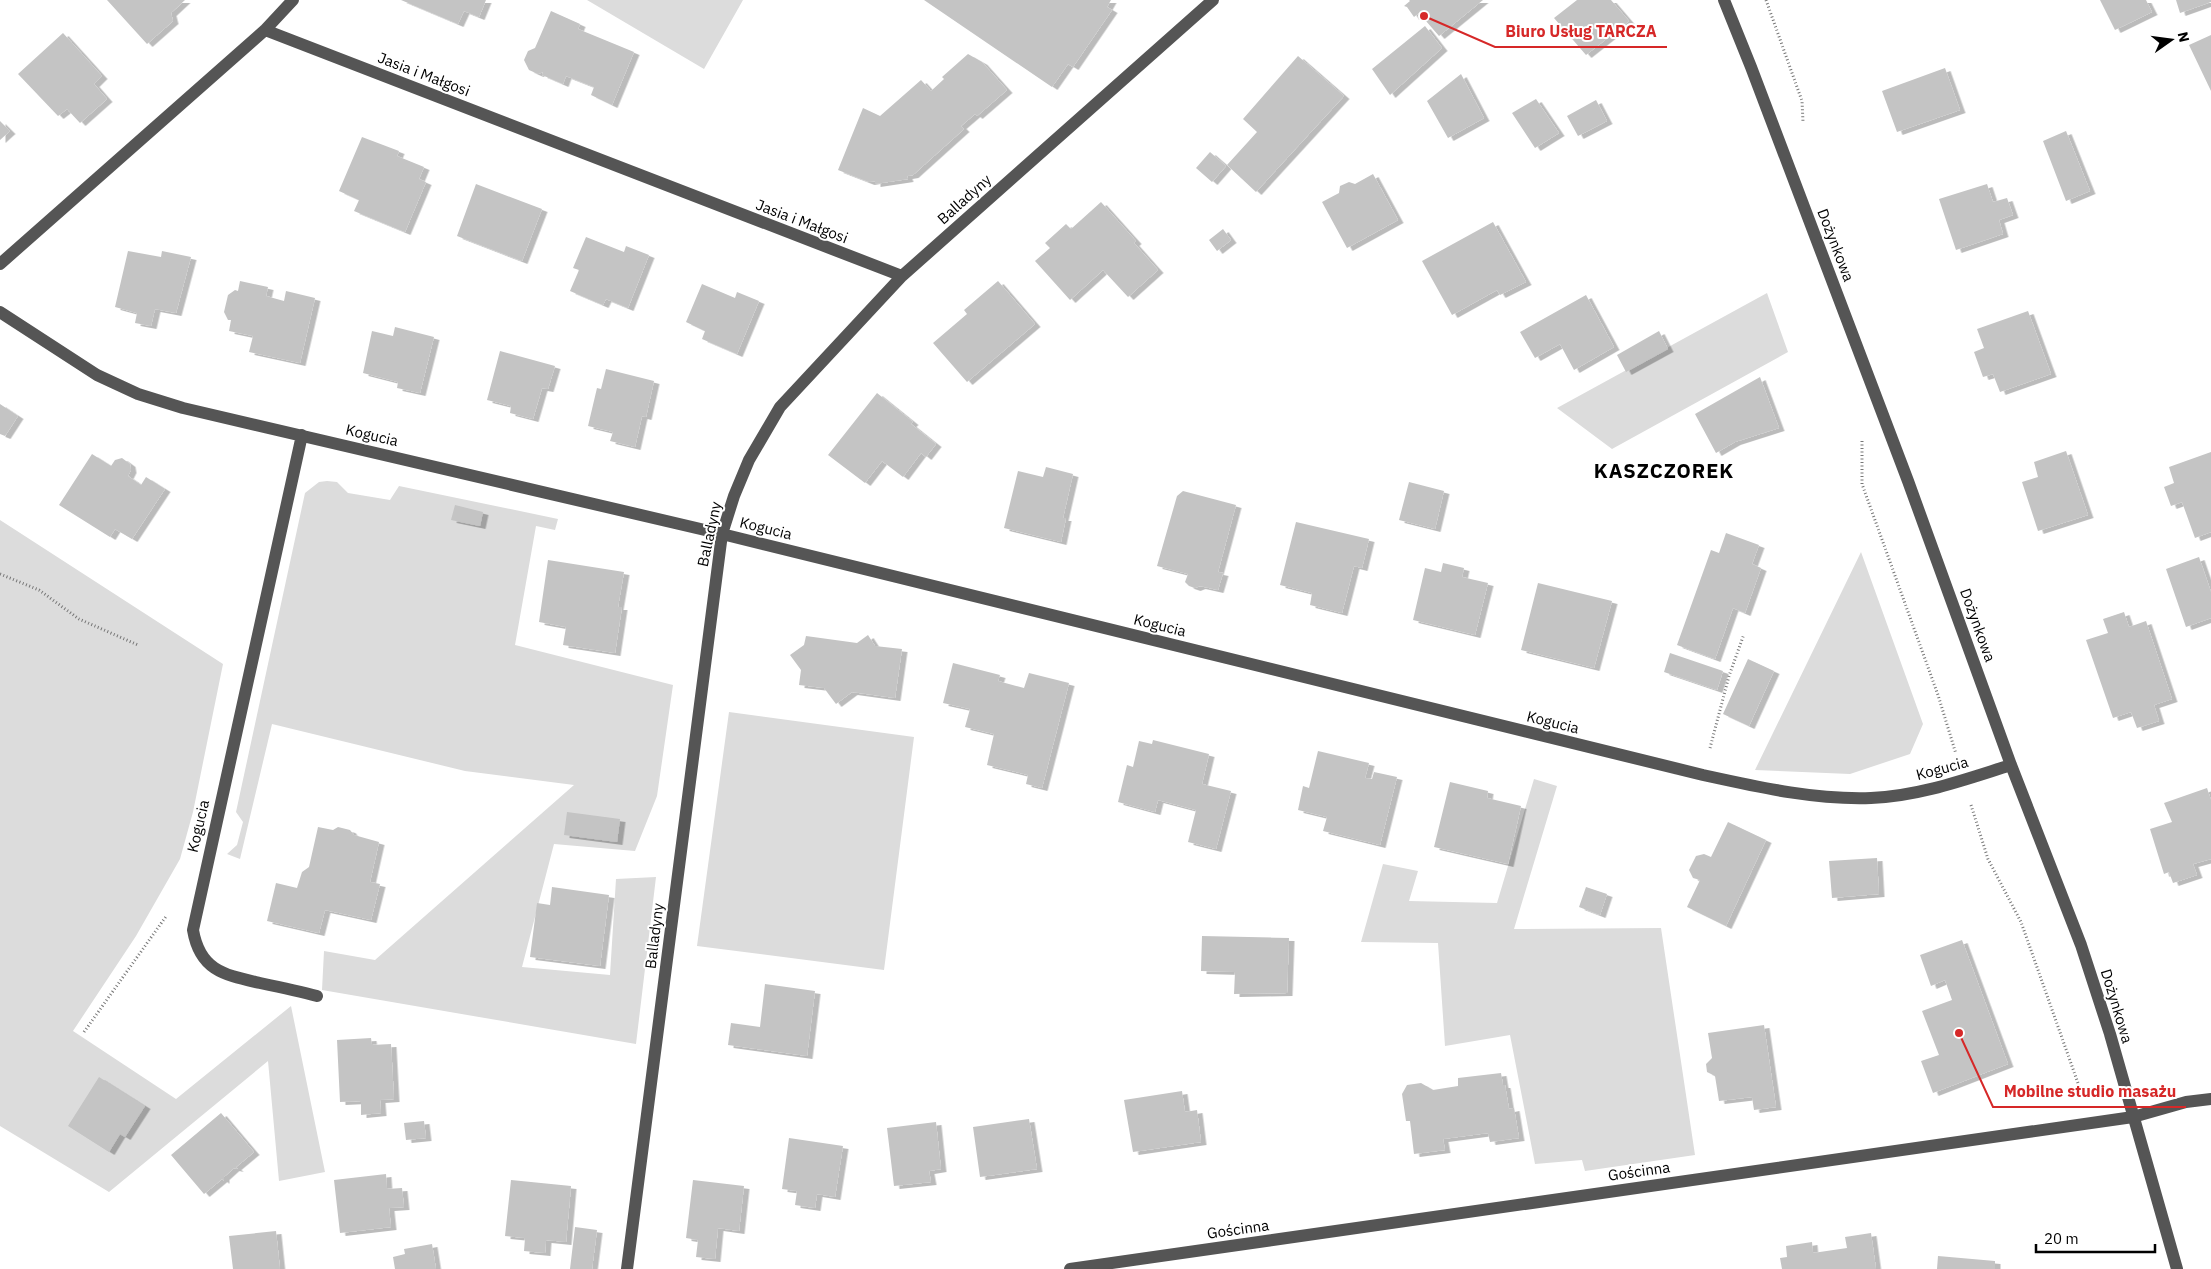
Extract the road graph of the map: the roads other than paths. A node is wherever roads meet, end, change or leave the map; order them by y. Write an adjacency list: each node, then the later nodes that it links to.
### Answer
1 (292, 0): 4 (street)
2 (1214, 0): 6 (street, Balladyny)
3 (1724, 0): 10 (street, Dożynkowa)
4 (265, 30): 5 (street); 6 (street, Jasia i Małgosi)
5 (0, 264)
6 (902, 276): 9 (street, Balladyny)
7 (0, 312): 8 (street, Kogucia)
8 (302, 435): 9 (street, Kogucia); 11 (street, Kogucia)
9 (722, 534): 10 (street, Kogucia); 14 (street, Balladyny)
10 (2012, 765): 13 (street, Dożynkowa)
11 (318, 996)
12 (2211, 1099): 13 (street, Gościnna)
13 (2133, 1117): 15 (street, Gościnna); 16 (street, Dożynkowa)
14 (627, 1269)
15 (1070, 1269)
16 (2177, 1269)

